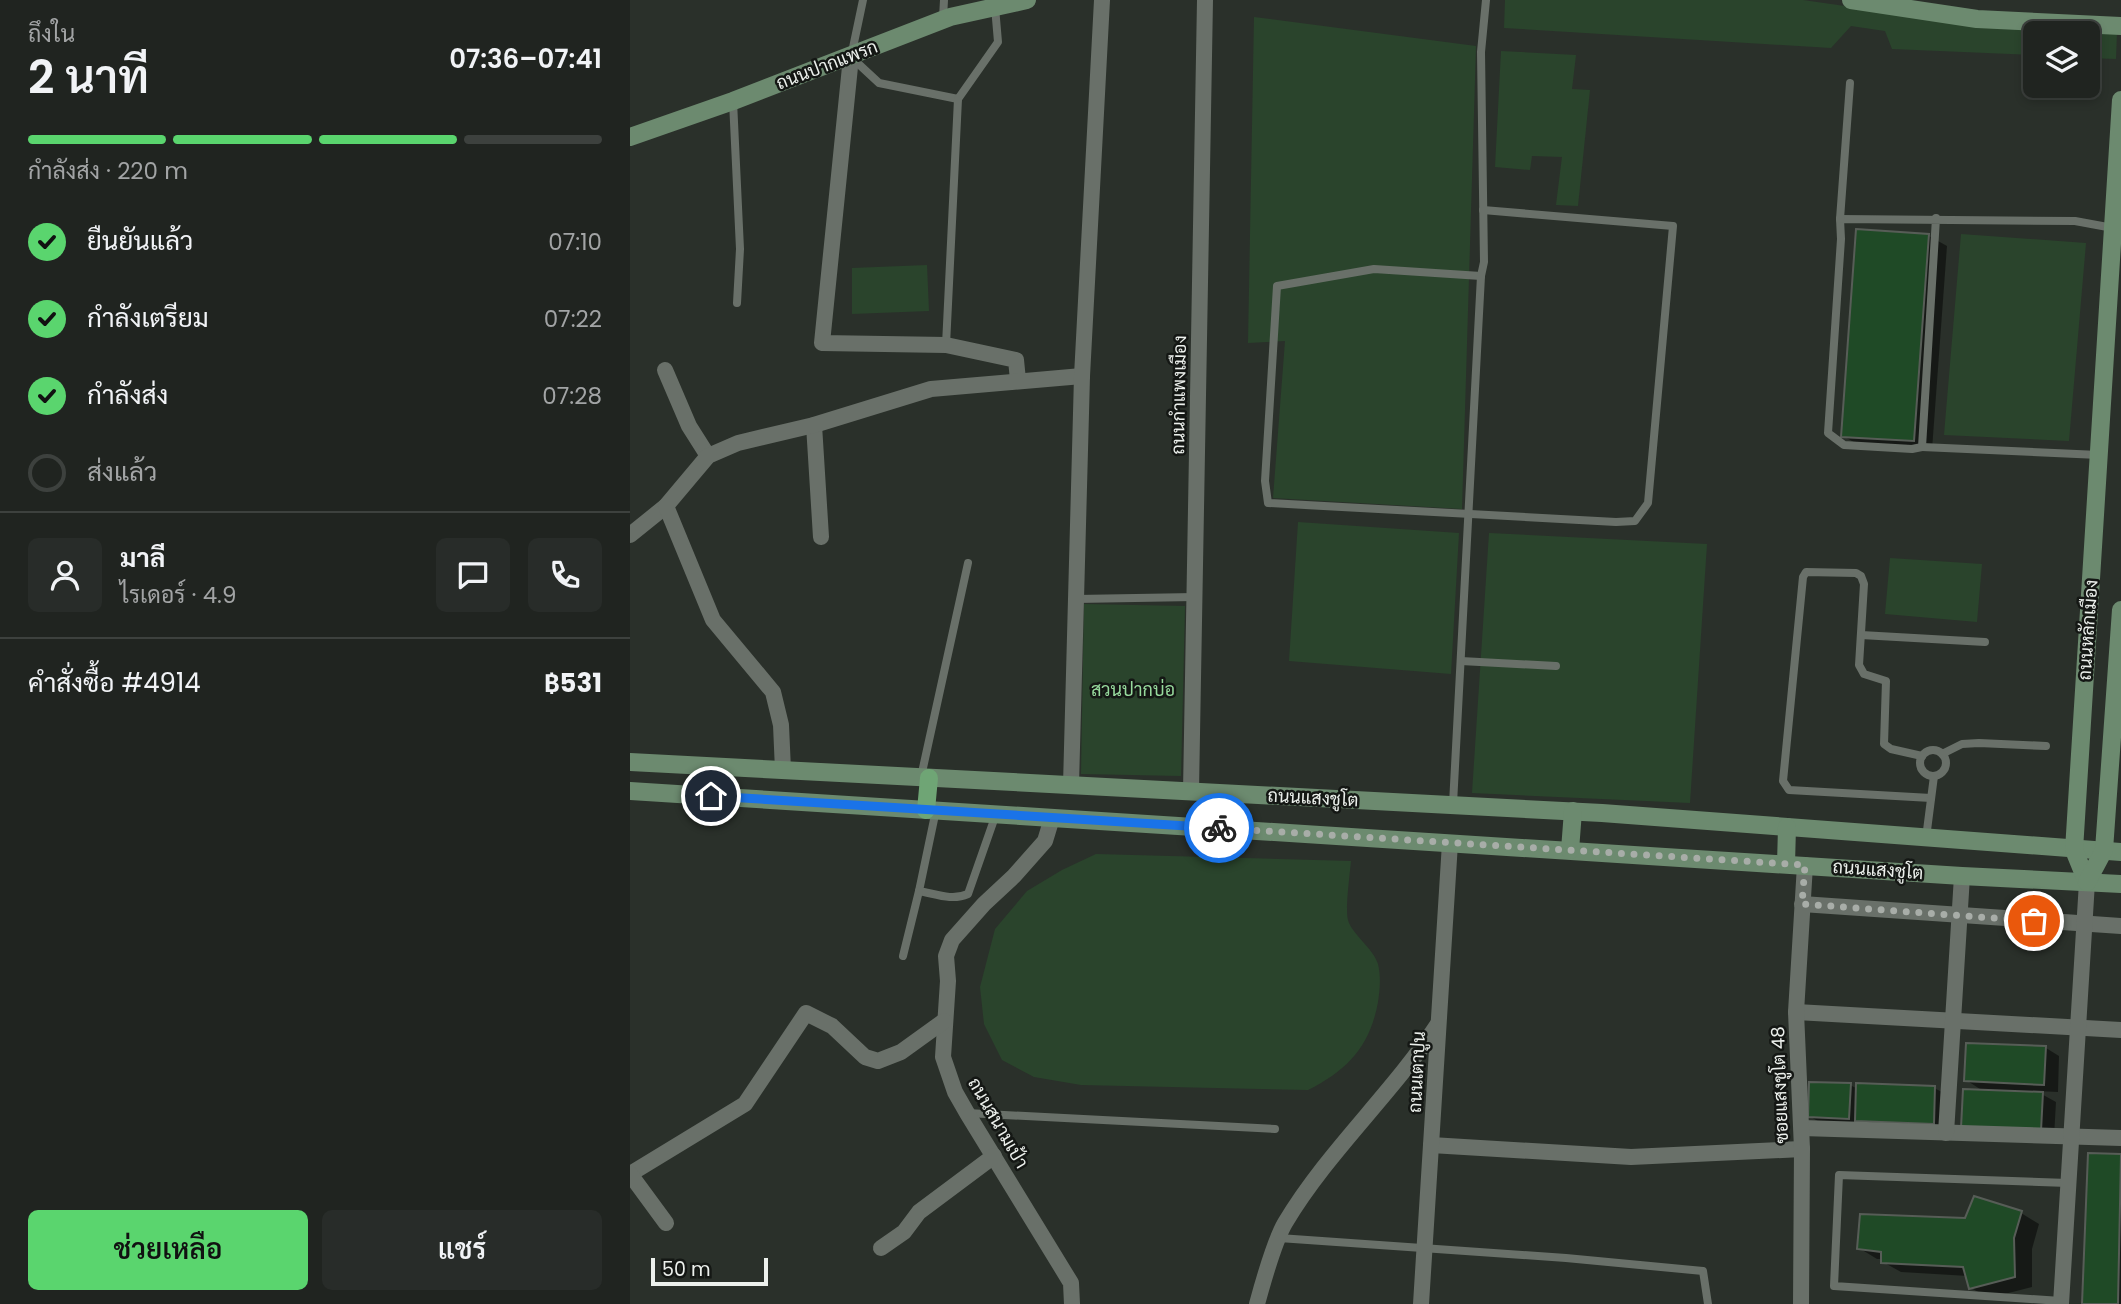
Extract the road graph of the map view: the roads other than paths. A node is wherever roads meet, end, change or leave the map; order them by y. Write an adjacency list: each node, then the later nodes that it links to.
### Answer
1 (863, 0): 12 (lane)
2 (944, 0): 10 (lane)
3 (1027, 0): 9 (main road, ถนนปากแพรก)
4 (1102, 0): 26 (street)
5 (1205, 0): 37 (street, ถนนกำแพงเมือง)
6 (1486, 0): 18 (lane)
7 (1851, 0): 8 (main road)
8 (1879, 2): 11 (main road)
9 (995, 7): 10 (main road, ถนนปากแพรก); 14 (lane)
10 (943, 20): 12 (main road, ถนนปากแพรก)
11 (2121, 26)
12 (851, 57): 14 (lane); 16 (main road, ถนนปากแพรก); 24 (street)
13 (1850, 83): 20 (lane)
14 (958, 99): 24 (lane)
15 (2121, 100): 21 (main road, ถนนหลักเมือง)
16 (733, 101): 17 (main road, ถนนปากแพรก); 23 (lane)
17 (630, 137)
18 (1483, 209): 22 (lane); 33 (lane)
19 (1936, 218): 20 (lane); 21 (lane); 29 (lane)
20 (1840, 219): 29 (lane)
21 (2117, 229): 30 (main road, ถนนหลักเมือง)
22 (1481, 275): 33 (lane); 33 (lane)
23 (737, 303)
24 (946, 345): 27 (street)
25 (665, 370): 31 (street)
26 (1082, 376): 27 (street); 38 (street)
27 (1018, 380): 28 (street)
28 (814, 425): 31 (street); 35 (street)
29 (1922, 447): 30 (lane)
30 (2099, 455): 64 (main road, ถนนหลักเมือง)
31 (708, 456): 32 (street)
32 (666, 506): 34 (street); 48 (street)
33 (1468, 515): 42 (lane)
34 (630, 535)
35 (821, 537)
36 (968, 563): 50 (lane)
37 (1195, 597): 38 (lane); 53 (street, ถนนกำแพงเมือง)
38 (1076, 599): 51 (street)
39 (2121, 620): 65 (main road, ถนนหลักเมือง)
40 (1861, 635): 41 (lane); 46 (lane); 54 (lane)
41 (1985, 642)
42 (1461, 661): 43 (lane); 55 (lane)
43 (1556, 666)
44 (2046, 746): 45 (lane)
45 (1942, 754): 46 (lane); 49 (lane)
46 (1922, 756): 49 (lane)
47 (630, 762): 48 (main road, ถนนแสงชูโต)
48 (783, 770): 50 (main road, ถนนแสงชูโต)
49 (1934, 776): 54 (lane)
50 (925, 778): 51 (main road, ถนนแสงชูโต); 56 (main road)
51 (1071, 785): 53 (main road, ถนนแสงชูโต)
52 (630, 791): 56 (main road, ถนนแสงชูโต)
53 (1192, 791): 55 (main road, ถนนแสงชูโต)
54 (1931, 798): 61 (lane)
55 (1453, 805): 57 (main road, ถนนแสงชูโต)
56 (931, 810): 58 (main road, ถนนแสงชูโต); 71 (lane)
57 (1573, 811): 60 (main road, ถนนแสงชูโต); 63 (main road)
58 (996, 814): 59 (main road, ถนนแสงชูโต); 71 (lane)
59 (1052, 818): 62 (main road, ถนนแสงชูโต); 78 (street, ถนนสนามเป้า)
60 (1787, 827): 61 (main road, ถนนแสงชูโต); 66 (main road)
61 (1926, 838): 64 (main road, ถนนแสงชูโต)
62 (1450, 843): 63 (main road, ถนนแสงชูโต); 80 (street, ถนนเตาปูน)
63 (1570, 850): 66 (main road, ถนนแสงชูโต)
64 (2074, 850): 65 (main road, ถนนแสงชูโต); 69 (main road, ถนนหลักเมือง)
65 (2113, 851): 69 (main road, ถนนหลักเมือง)
66 (1786, 864): 67 (main road, ถนนแสงชูโต)
67 (1805, 865): 68 (main road, ถนนแสงชูโต); 72 (street, ซอยแสงชูโต 48)
68 (1962, 876): 69 (main road, ถนนแสงชูโต); 73 (street)
69 (2087, 882): 70 (main road, ถนนแสงชูโต); 74 (street)
70 (2121, 884)
71 (919, 891): 76 (lane)
72 (1802, 904): 73 (street); 77 (street, ซอยแสงชูโต 48)
73 (1959, 915): 74 (street); 79 (street)
74 (2084, 924): 75 (street); 81 (street)
75 (2121, 926)
76 (903, 956)
77 (1796, 1012): 79 (street); 84 (street, ซอยแสงชูโต 48)
78 (944, 1021): 83 (street, ถนนสนามเป้า); 92 (street)
79 (1952, 1021): 81 (street); 86 (street)
80 (1439, 1023): 89 (street, ถนนเตาปูน); 95 (street)
81 (2078, 1028): 82 (street); 87 (street)
82 (2121, 1030)
83 (967, 1113): 85 (lane); 91 (street, ถนนสนามเป้า)
84 (1802, 1128): 86 (street); 90 (street, ซอยแสงชูโต 48)
85 (1275, 1129)
86 (1946, 1133): 87 (street)
87 (2072, 1137): 88 (street); 93 (street)
88 (2121, 1138)
89 (1432, 1145): 90 (street); 97 (street, ถนนเตาปูน)
90 (1802, 1149): 103 (street, ซอยแสงชูโต 48)
91 (994, 1156): 96 (street); 99 (street, ถนนสนามเป้า)
92 (630, 1174): 94 (street)
93 (2068, 1183): 98 (street); 98 (lane)
94 (666, 1223)
95 (1279, 1238): 97 (lane); 100 (street)
96 (881, 1248)
97 (1424, 1249): 101 (street, ถนนเตาปูน); 102 (lane)
98 (2061, 1303)
99 (1072, 1304)
100 (1257, 1304)
101 (1420, 1304)
102 (1709, 1304)
103 (1801, 1304)

